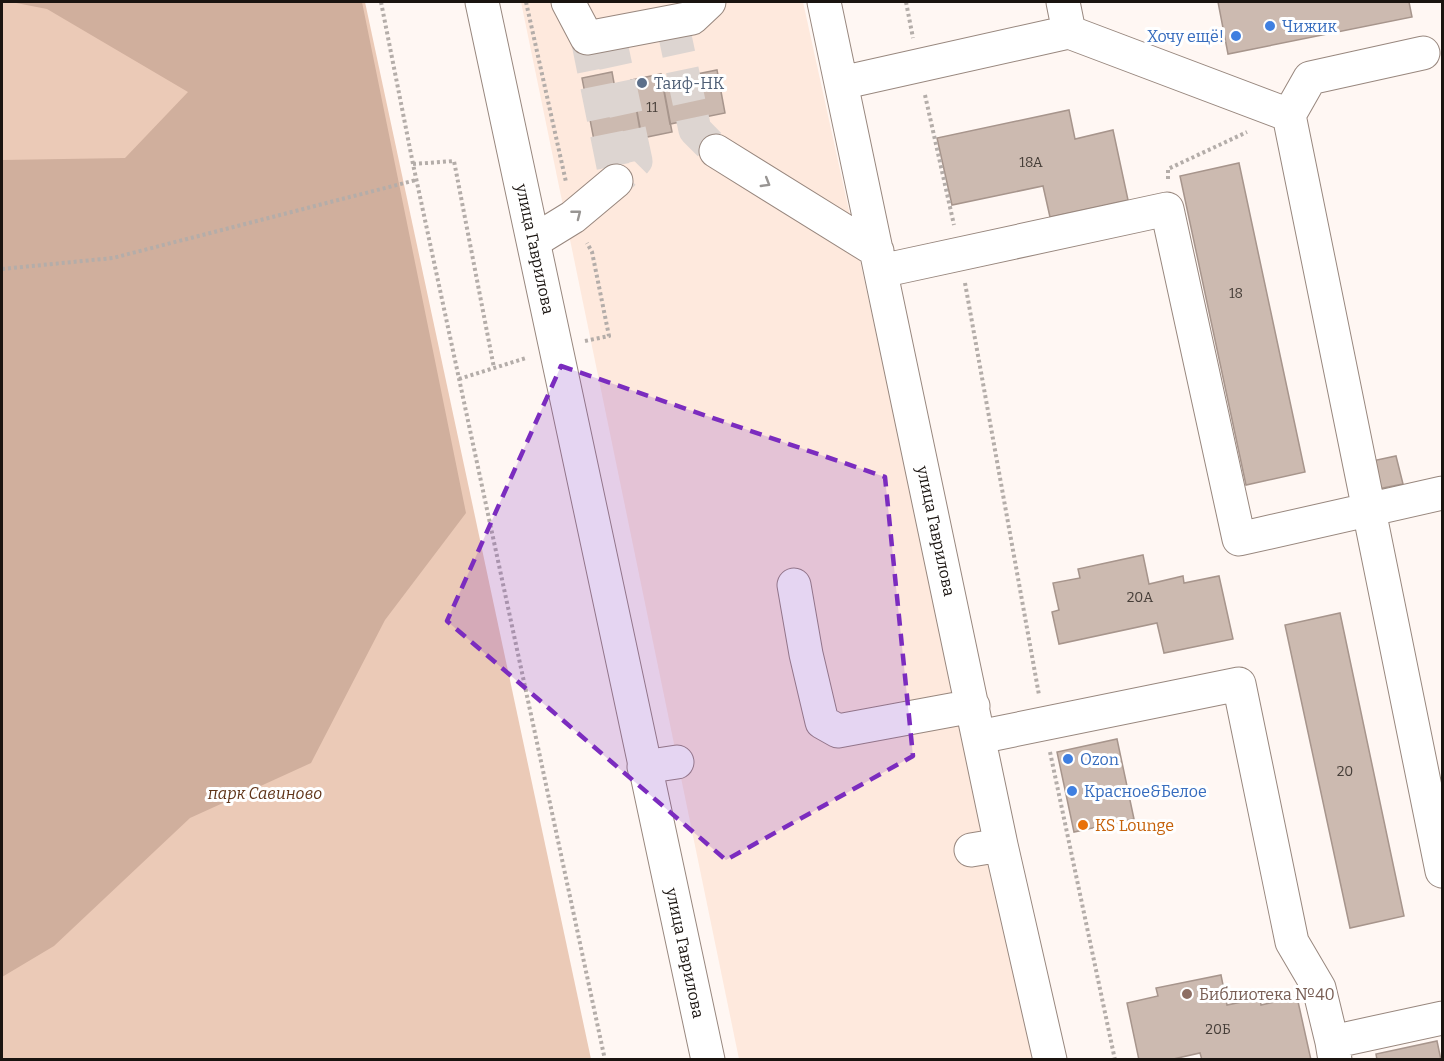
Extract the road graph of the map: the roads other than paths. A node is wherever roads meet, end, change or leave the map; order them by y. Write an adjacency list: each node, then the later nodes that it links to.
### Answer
1 (482, 2): 11 (main road, улица Гаврилова)
2 (568, 2): 4 (main road)
3 (824, 2): 7 (main road, улица Гаврилова)
4 (700, 10)
5 (1066, 17): 7 (main road); 8 (main road)
6 (1423, 53): 8 (main road)
7 (841, 83): 12 (main road, улица Гаврилова)
8 (1289, 115): 14 (main road)
9 (716, 151): 12 (main road, one-way to 12)
10 (616, 182): 11 (main road, one-way to 10)
11 (534, 241): 18 (main road, улица Гаврилова)
12 (879, 261): 14 (main road); 16 (main road, улица Гаврилова)
13 (1443, 493): 14 (main road)
14 (1370, 510): 19 (main road)
15 (794, 585): 16 (main road)
16 (976, 722): 21 (main road); 23 (main road, улица Гаврилова)
17 (677, 762): 18 (main road)
18 (645, 767): 22 (main road, улица Гаврилова)
19 (1443, 871)
20 (1443, 1018): 21 (main road)
21 (1334, 1051)
22 (708, 1059)
23 (1050, 1059)

